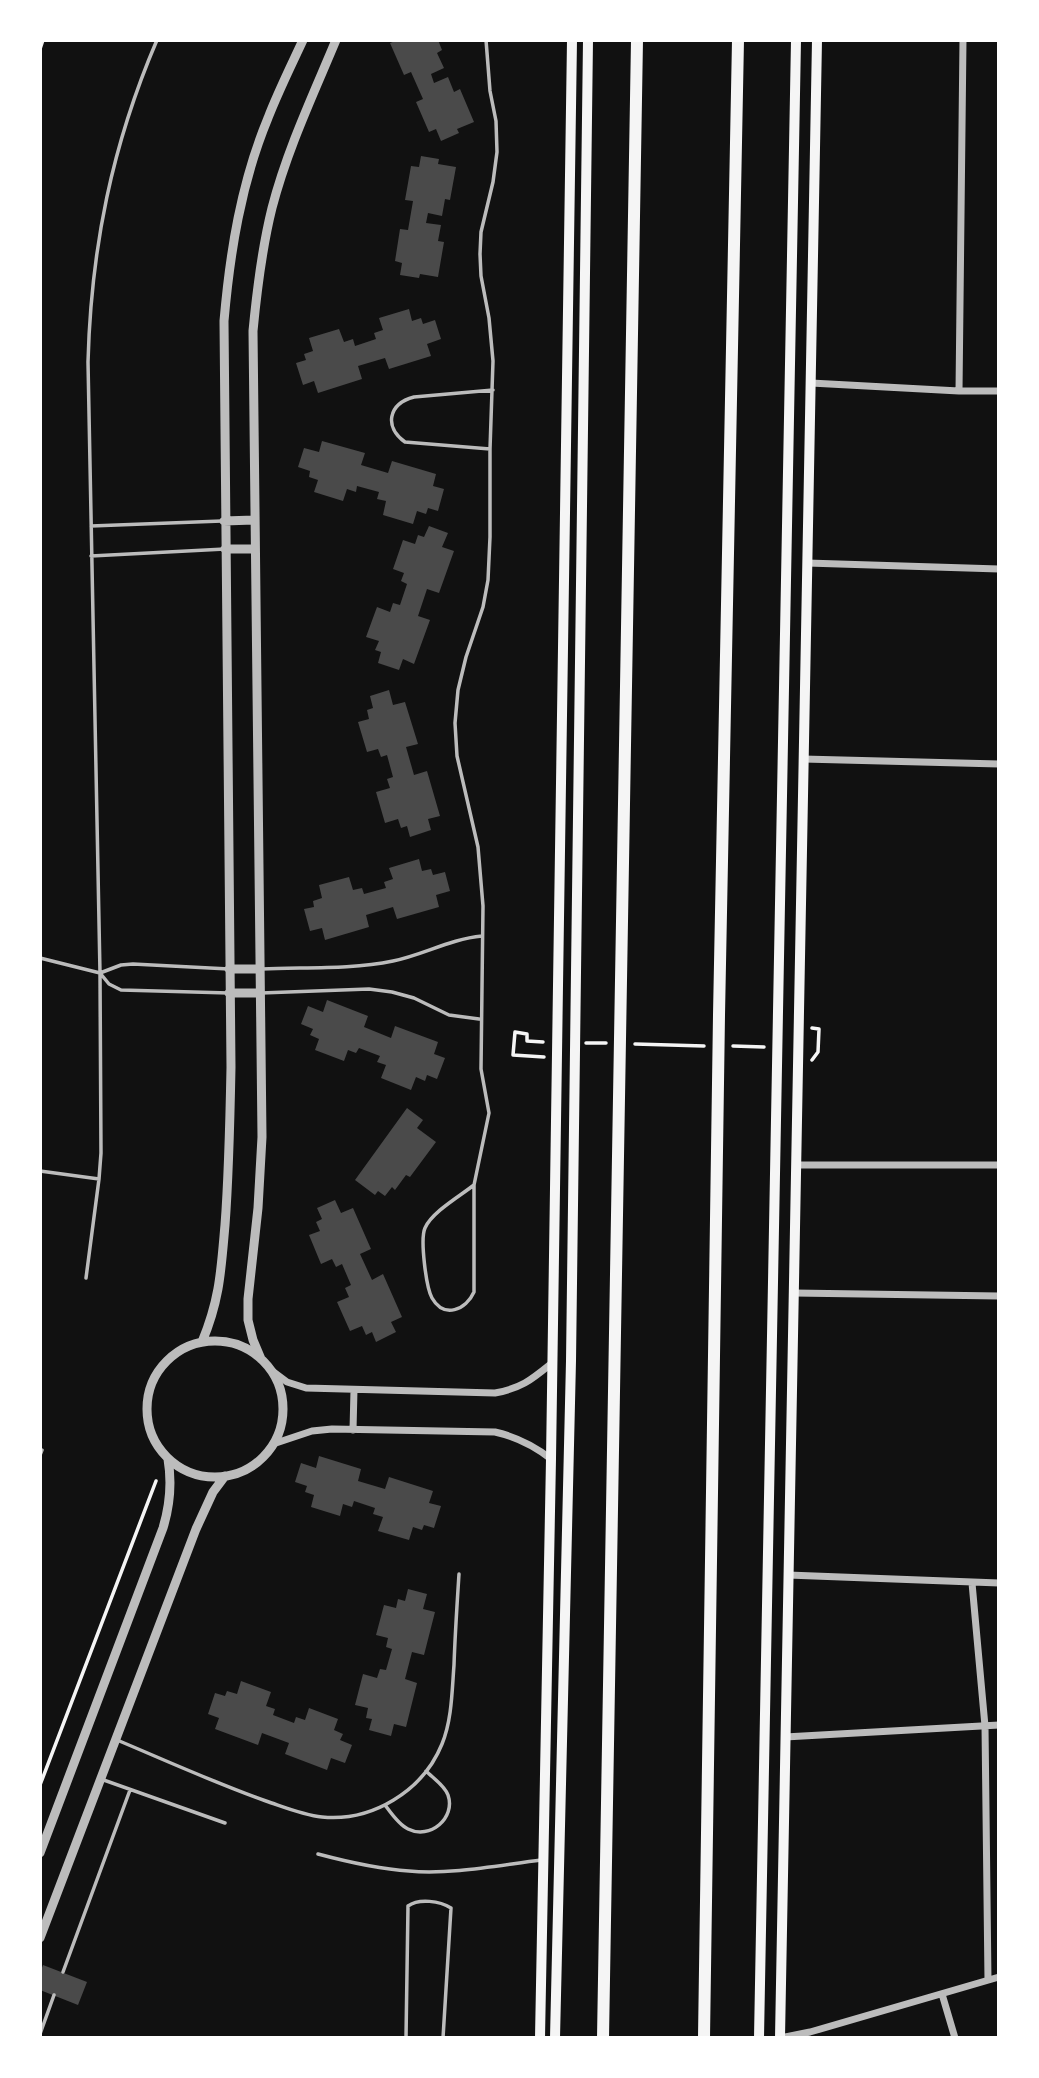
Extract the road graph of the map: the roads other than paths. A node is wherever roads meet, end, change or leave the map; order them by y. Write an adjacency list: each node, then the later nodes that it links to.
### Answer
1 (157, 40): 19 (lane)
2 (303, 40): 18 (street)
3 (336, 40): 17 (street)
4 (486, 40): 13 (lane)
5 (572, 40): 45 (main road)
6 (588, 40): 79 (main road)
7 (638, 40): 80 (highway)
8 (738, 40): 81 (highway)
9 (796, 40): 82 (main road)
10 (817, 40): 12 (main road)
11 (962, 40): 14 (street)
12 (811, 383): 14 (street); 23 (main road)
13 (493, 390): 16 (lane); 16 (lane)
14 (959, 391): 15 (street)
15 (999, 391)
16 (490, 449): 27 (lane)
17 (254, 520): 18 (street); 20 (street)
18 (225, 521): 19 (lane); 21 (street)
19 (91, 526): 22 (lane)
20 (255, 549): 21 (street); 30 (street)
21 (225, 550): 22 (lane); 29 (street)
22 (91, 556): 31 (lane)
23 (807, 563): 24 (street); 25 (main road)
24 (999, 569)
25 (803, 759): 26 (street); 35 (main road)
26 (999, 764)
27 (482, 936): 30 (lane); 34 (lane)
28 (40, 958): 31 (lane)
29 (229, 969): 30 (street); 31 (lane); 32 (street)
30 (258, 969): 33 (street)
31 (100, 973): 32 (lane); 38 (lane)
32 (229, 993): 33 (street); 43 (street)
33 (259, 993): 34 (lane); 44 (street)
34 (480, 1019): 39 (lane)
35 (796, 1164): 36 (street); 41 (main road)
36 (999, 1165)
37 (40, 1171): 38 (lane)
38 (99, 1179): 40 (lane)
39 (474, 1185): 39 (lane)
40 (86, 1278)
41 (794, 1293): 42 (street); 54 (main road)
42 (999, 1296)
43 (202, 1342): 44 (street); 50 (street)
44 (261, 1359): 46 (street)
45 (552, 1363): 47 (street); 51 (main road)
46 (271, 1370): 47 (street); 49 (street)
47 (354, 1390): 48 (street)
48 (353, 1430): 49 (street); 51 (street)
49 (274, 1444): 52 (street)
50 (168, 1459): 52 (street); 66 (street)
51 (551, 1459): 68 (main road)
52 (225, 1476): 60 (street)
53 (458, 1574): 61 (lane)
54 (788, 1575): 55 (street); 59 (main road)
55 (972, 1583): 56 (street); 58 (street)
56 (999, 1583)
57 (999, 1725): 58 (street)
58 (985, 1726): 59 (street); 72 (street)
59 (785, 1737): 83 (main road)
60 (116, 1740): 62 (street); 64 (lane)
61 (426, 1771): 64 (lane); 64 (lane)
62 (101, 1779): 63 (lane); 69 (street)
63 (130, 1790): 65 (lane); 70 (lane)
64 (385, 1805)
65 (225, 1823)
66 (40, 1853)
67 (317, 1854): 68 (lane)
68 (544, 1860): 78 (main road)
69 (40, 1938)
70 (63, 1972)
71 (999, 1977): 72 (street)
72 (988, 1980): 73 (street)
73 (942, 1994): 83 (street); 84 (street)
74 (54, 1995): 75 (lane)
75 (40, 2034)
76 (406, 2038): 77 (lane)
77 (443, 2038)
78 (540, 2038)
79 (555, 2038)
80 (603, 2038)
81 (704, 2038)
82 (759, 2038)
83 (780, 2038)
84 (956, 2038)

